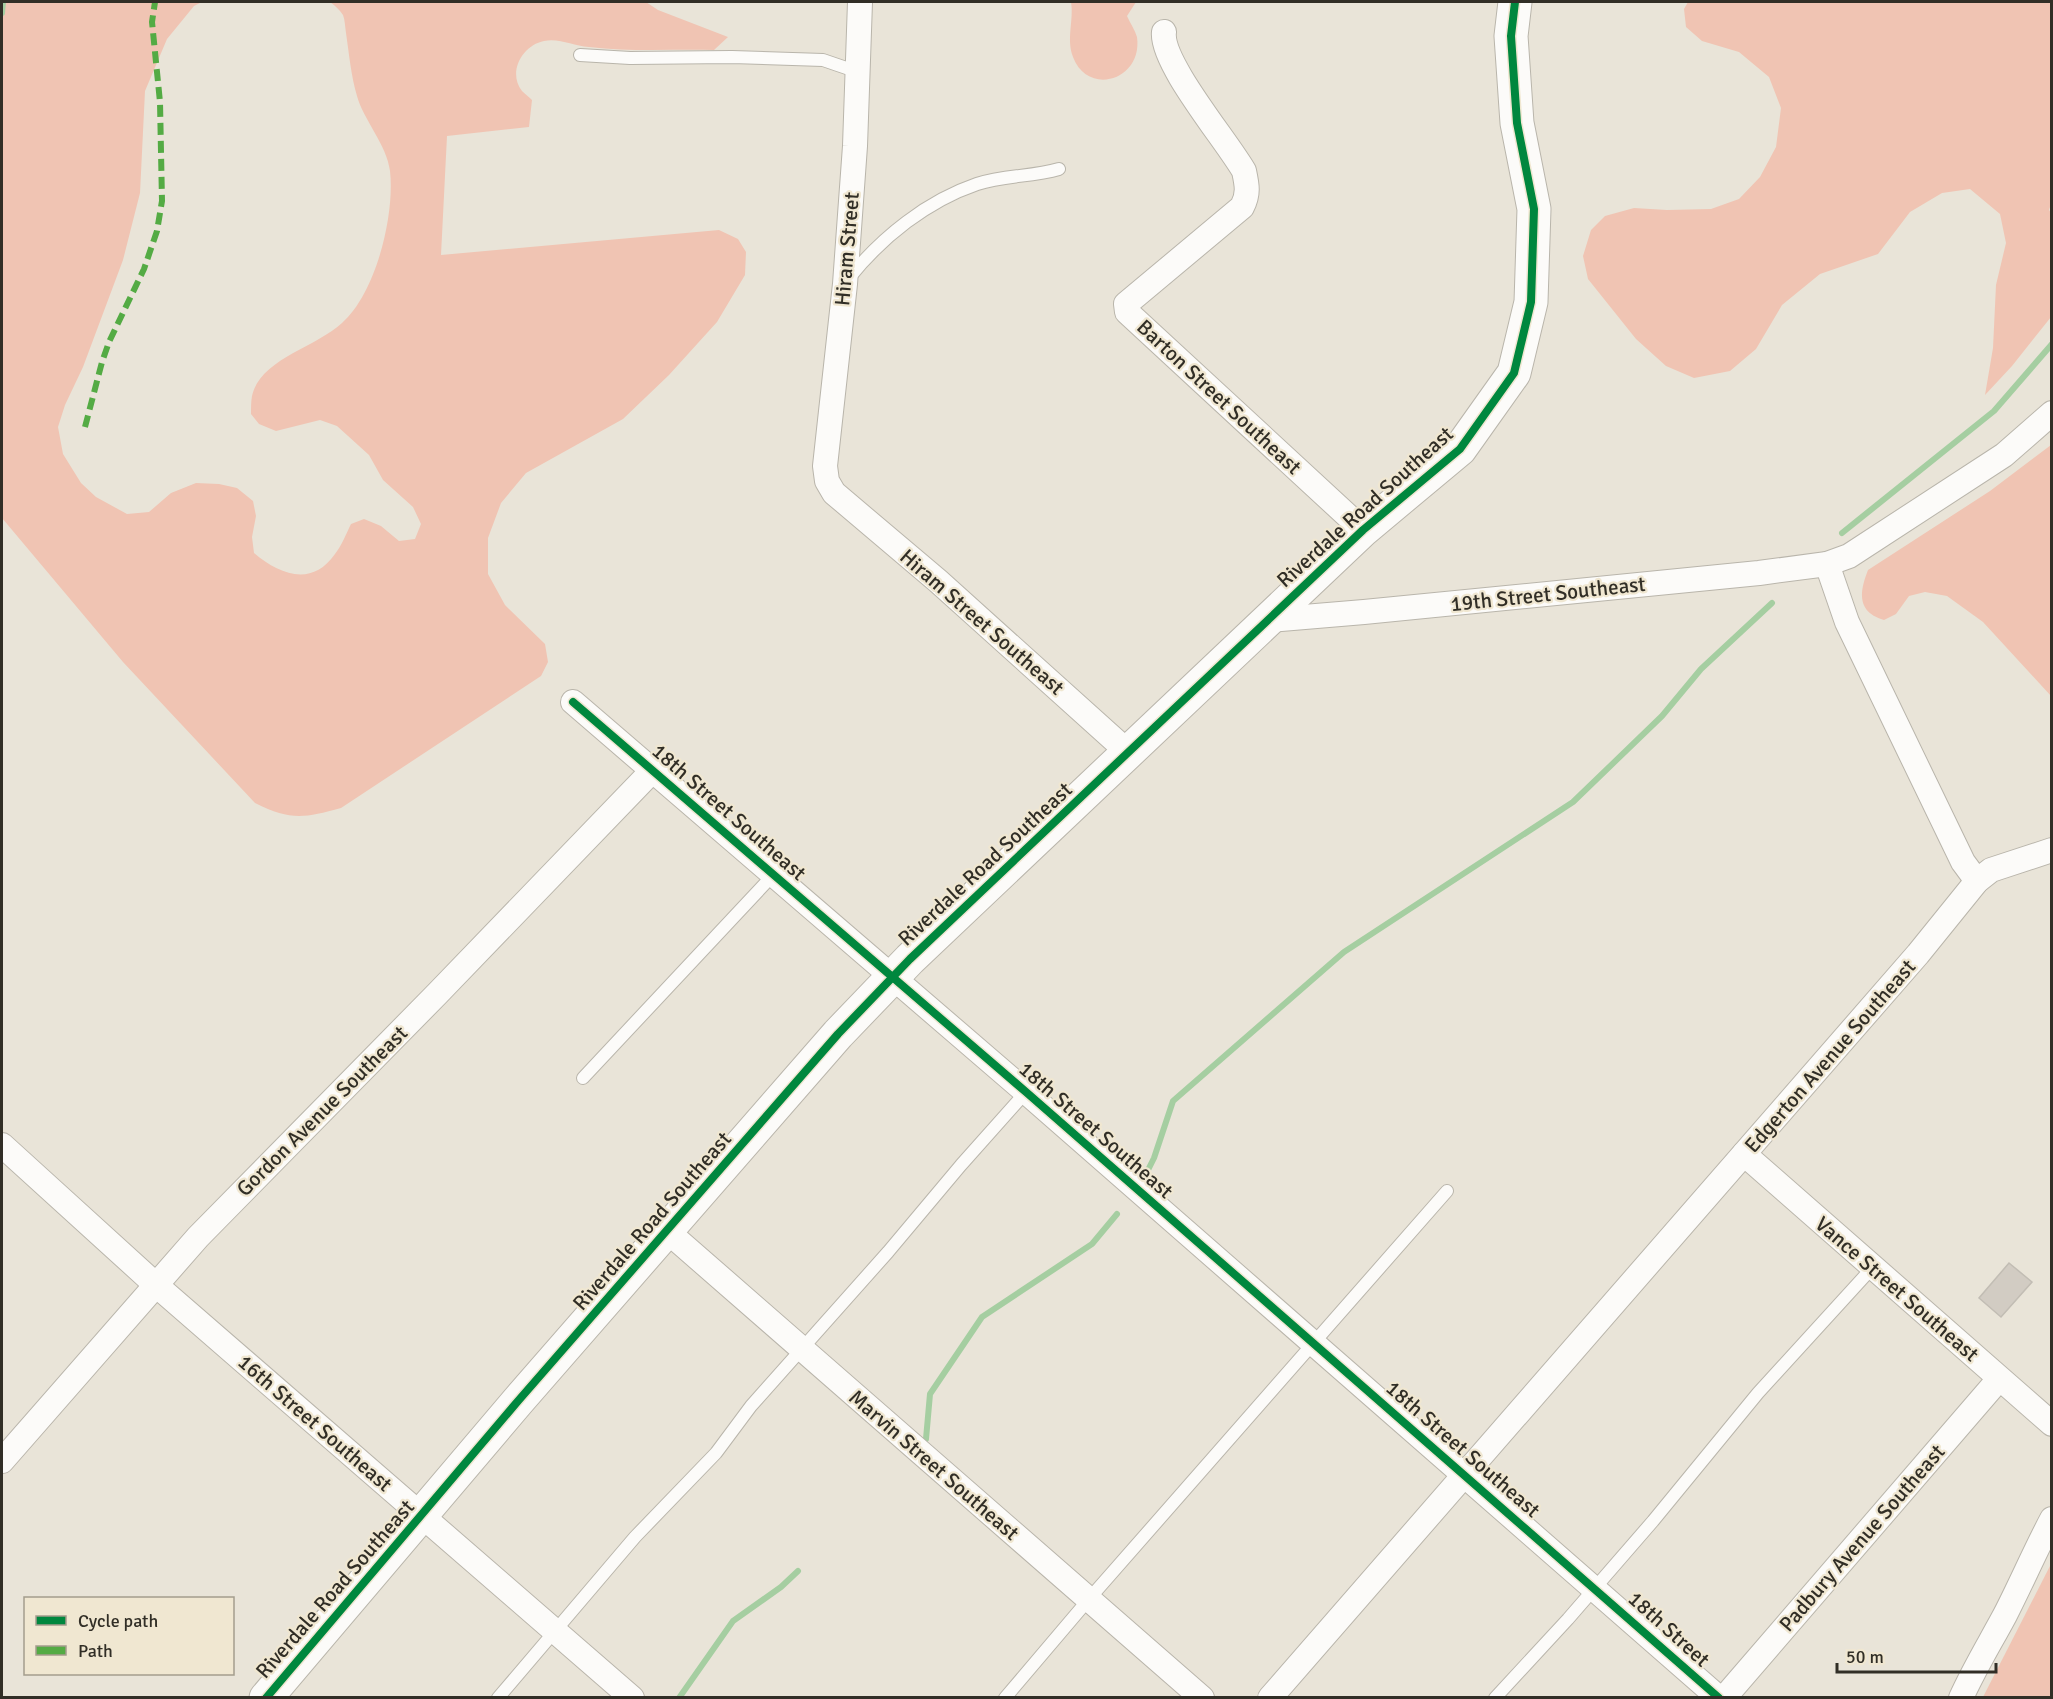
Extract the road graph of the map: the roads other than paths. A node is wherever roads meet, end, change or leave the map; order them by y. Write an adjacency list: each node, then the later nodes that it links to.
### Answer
1 (860, 2): 5 (street, Hiram Street)
2 (1515, 2): 10 (street, Riverdale Road Southeast)
3 (1164, 32): 10 (street, Barton Street Southeast)
4 (580, 55): 5 (lane)
5 (858, 72): 7 (street, Hiram Street)
6 (1059, 169): 7 (lane)
7 (845, 284): 9 (street, Hiram Street)
8 (2052, 413): 11 (street)
9 (834, 493): 14 (street, Hiram Street Southeast)
10 (1363, 530): 12 (street, Riverdale Road Southeast)
11 (1827, 564): 12 (street, 19th Street Southeast); 18 (street)
12 (1269, 620): 14 (street, Riverdale Road Southeast)
13 (573, 702): 15 (street, 18th Street Southeast)
14 (1129, 753): 19 (street, Riverdale Road Southeast)
15 (653, 770): 17 (street, 18th Street Southeast); 27 (street, Gordon Avenue Southeast)
16 (2052, 850): 18 (street)
17 (774, 874): 19 (street, 18th Street Southeast); 20 (lane)
18 (1977, 881): 23 (street, Edgerton Avenue Southeast)
19 (893, 977): 21 (street, 18th Street Southeast); 25 (street, Riverdale Road Southeast)
20 (583, 1078)
21 (1026, 1092): 28 (street, 18th Street Southeast); 29 (lane)
22 (2, 1146): 27 (street, 16th Street Southeast)
23 (1744, 1154): 26 (street, Vance Street Southeast); 33 (street, Edgerton Avenue Southeast)
24 (1447, 1191): 28 (lane)
25 (667, 1231): 29 (street, Marvin Street Southeast); 34 (street, Riverdale Road Southeast)
26 (1873, 1267): 30 (street, Vance Street Southeast); 36 (lane)
27 (156, 1285): 32 (street, Gordon Avenue Southeast); 34 (street, 16th Street Southeast)
28 (1313, 1342): 33 (street, 18th Street Southeast); 37 (lane)
29 (801, 1349): 37 (street, Marvin Street Southeast); 38 (lane)
30 (1999, 1379): 31 (street, Vance Street Southeast); 47 (street, Padbury Avenue Southeast)
31 (2052, 1424)
32 (2, 1461)
33 (1464, 1474): 36 (street, 18th Street Southeast); 44 (street, Edgerton Avenue Southeast)
34 (421, 1516): 38 (street, 16th Street Southeast); 39 (street, Riverdale Road Southeast)
35 (2052, 1519): 48 (street)
36 (1594, 1587): 45 (lane); 46 (street, 18th Street)
37 (1089, 1599): 42 (lane); 43 (street, Marvin Street Southeast)
38 (555, 1631): 40 (lane); 41 (street, 16th Street Southeast)
39 (266, 1698)
40 (498, 1698)
41 (632, 1698)
42 (1005, 1698)
43 (1203, 1698)
44 (1270, 1698)
45 (1495, 1698)
46 (1719, 1698)
47 (1724, 1698)
48 (1961, 1698)

